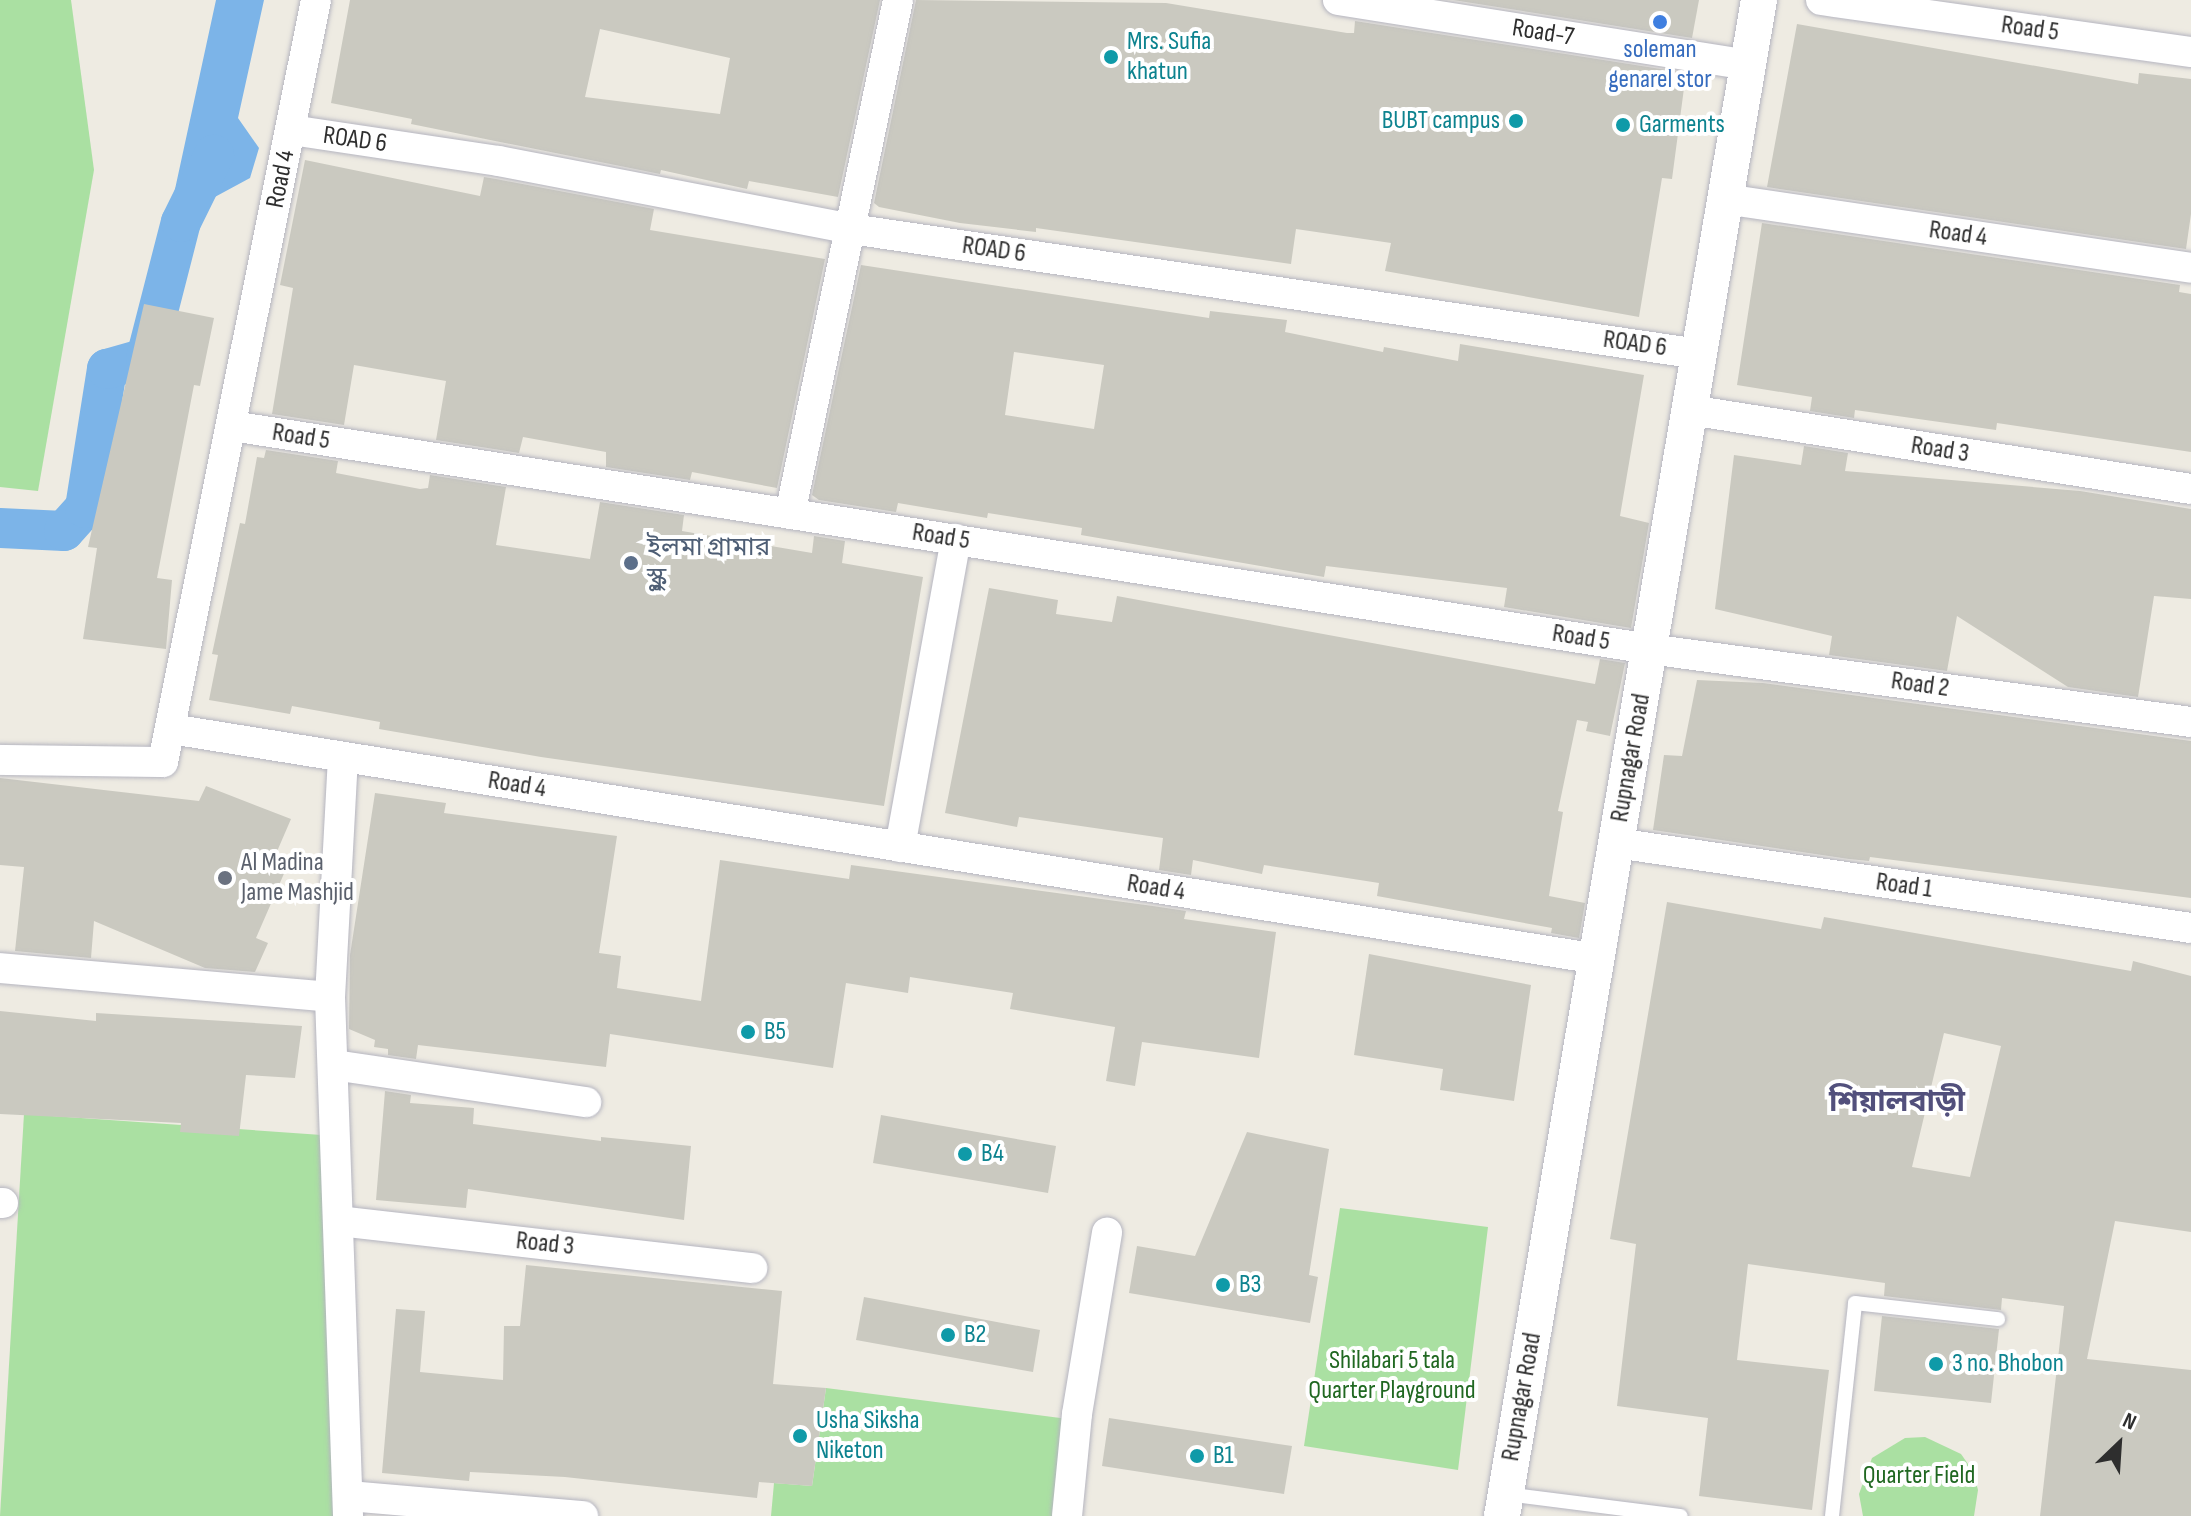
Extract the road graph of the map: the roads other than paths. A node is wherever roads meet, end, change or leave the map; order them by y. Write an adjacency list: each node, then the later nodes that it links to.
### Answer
1 (316, 0): 8 (street, Road 4)
2 (898, 0): 10 (street)
3 (1338, 0): 7 (street, Road-7)
4 (1759, 0): 7 (street, Rupnagar Road)
5 (1821, 0): 6 (street, Road 5)
6 (2191, 52)
7 (1748, 65): 9 (street, Rupnagar Road)
8 (291, 130): 10 (street, ROAD 6); 14 (street, Road 4)
9 (1725, 199): 11 (street, Road 4); 12 (street, Rupnagar Road)
10 (851, 229): 12 (street, ROAD 6); 16 (street)
11 (2191, 268)
12 (1699, 354): 13 (street, Rupnagar Road)
13 (1690, 410): 15 (street, Road 3); 18 (street, Rupnagar Road)
14 (232, 426): 16 (street, Road 5); 20 (street, Road 4)
15 (2191, 489)
16 (790, 514): 17 (street, Road 5)
17 (956, 539): 18 (street, Road 5); 24 (street)
18 (1649, 649): 19 (street, Road 2); 23 (street, Rupnagar Road)
19 (2191, 722)
20 (171, 729): 21 (street, Road 4); 22 (street)
21 (343, 757): 24 (street, Road 4); 28 (street)
22 (0, 760)
23 (1616, 843): 25 (street, Road 1); 26 (street, Rupnagar Road)
24 (900, 847): 26 (street, Road 4)
25 (2191, 928)
26 (1597, 959): 35 (street, Rupnagar Road)
27 (0, 968): 28 (street)
28 (330, 997): 29 (street)
29 (334, 1065): 30 (street); 31 (street)
30 (586, 1102)
31 (339, 1221): 33 (street, Road 3); 36 (street)
32 (1107, 1232): 38 (street)
33 (752, 1268)
34 (1998, 1319): 40 (lane)
35 (1504, 1505): 39 (lane)
36 (348, 1506): 37 (street)
37 (583, 1516)
38 (1067, 1516)
39 (1681, 1516)
40 (1832, 1516)

